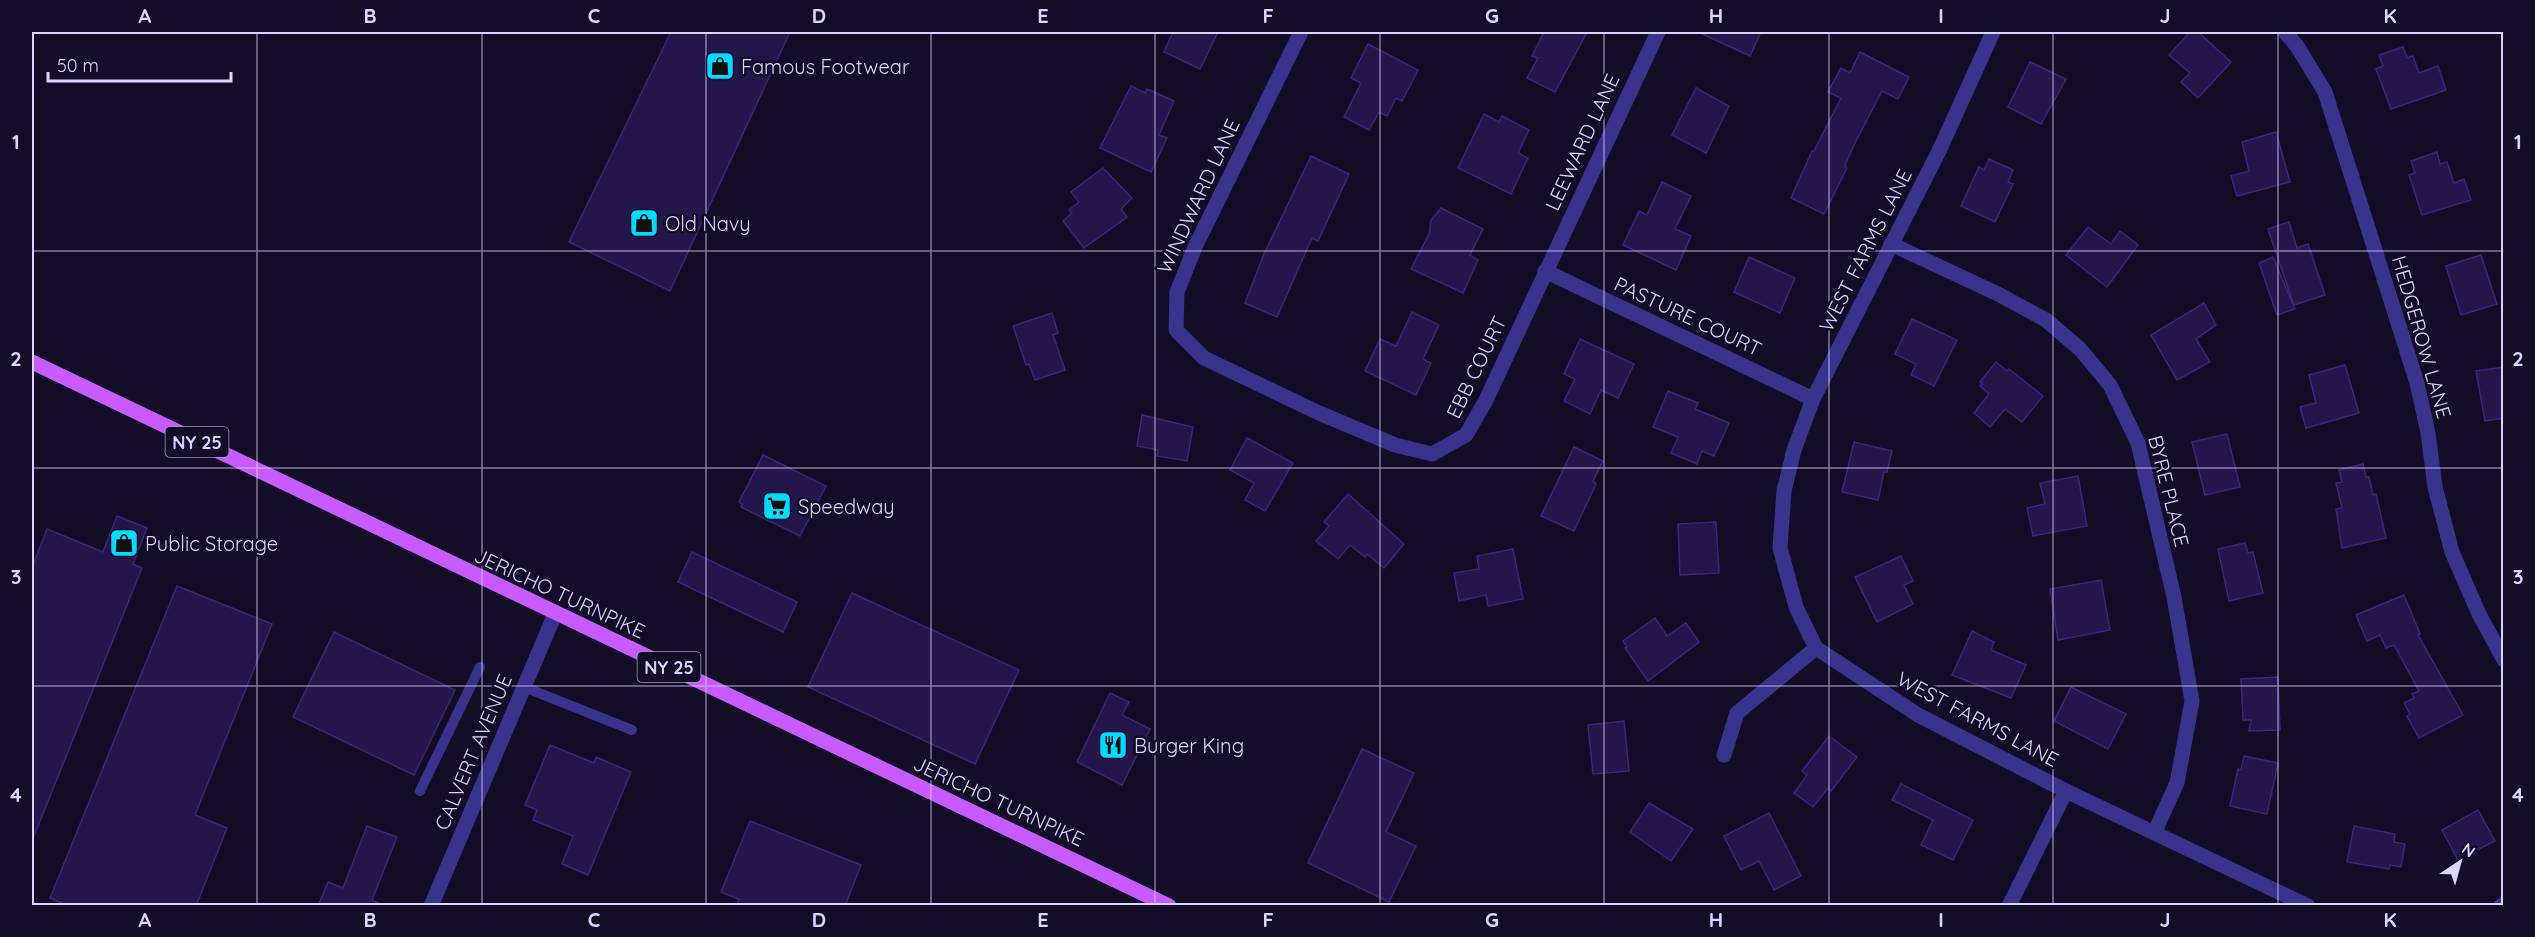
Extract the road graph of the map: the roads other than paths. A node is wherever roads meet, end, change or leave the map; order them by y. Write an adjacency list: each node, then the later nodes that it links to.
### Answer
1 (1301, 32): 9 (street, WINDWARD LANE)
2 (1658, 32): 6 (street, LEEWARD LANE)
3 (1993, 32): 5 (street, WEST FARMS LANE)
4 (2285, 32): 12 (street, HEDGEROW LANE)
5 (1891, 244): 8 (street, WEST FARMS LANE); 19 (street, BYRE PLACE)
6 (1545, 271): 8 (street, PASTURE COURT); 9 (street, EBB COURT)
7 (32, 362): 10 (main road, JERICHO TURNPIKE / NY 25)
8 (1813, 399): 11 (street, WEST FARMS LANE)
9 (1319, 413)
10 (555, 615): 14 (street, CALVERT AVENUE); 21 (main road, JERICHO TURNPIKE / NY 25)
11 (1816, 648): 16 (street); 18 (street, WEST FARMS LANE)
12 (2504, 660)
13 (480, 666): 17 (lane)
14 (524, 687): 15 (lane); 20 (street, CALVERT AVENUE)
15 (632, 730)
16 (1724, 755)
17 (420, 790)
18 (2066, 790): 19 (street, WEST FARMS LANE); 22 (street)
19 (2155, 831): 23 (street, WEST FARMS LANE)
20 (430, 906)
21 (1168, 906)
22 (2009, 906)
23 (2308, 906)

